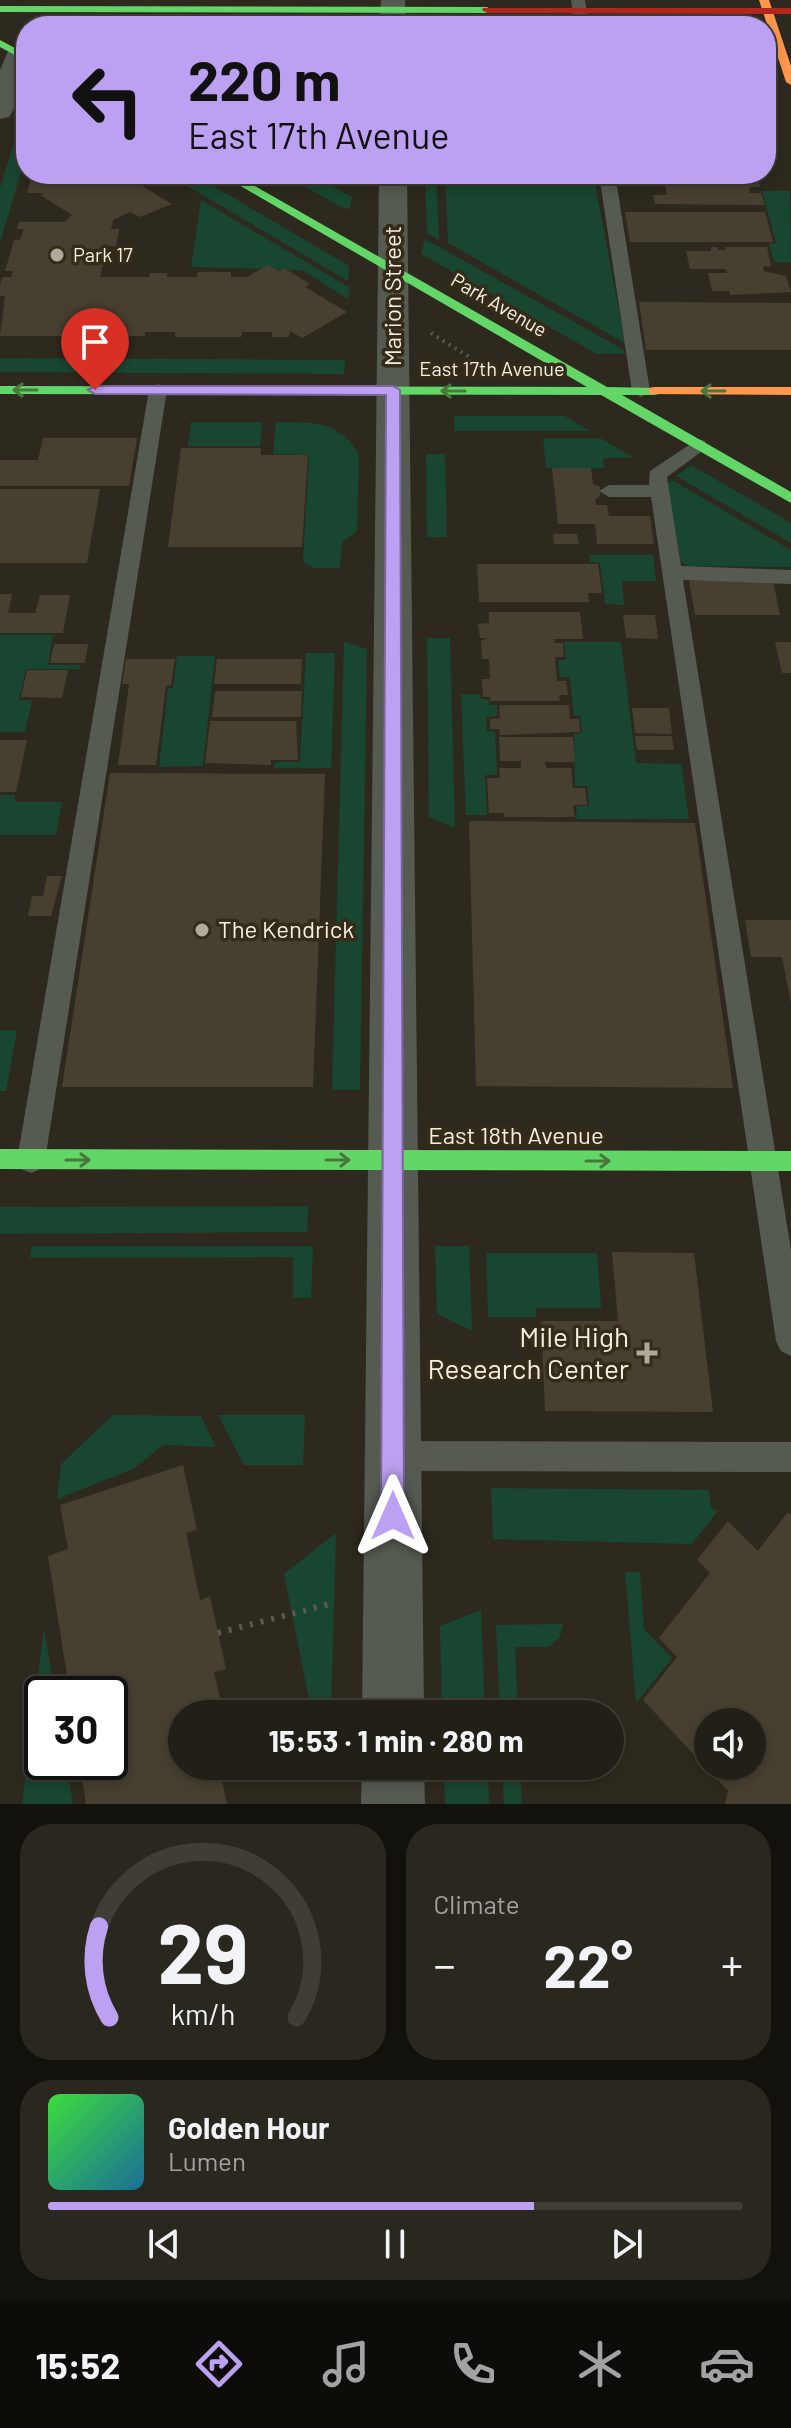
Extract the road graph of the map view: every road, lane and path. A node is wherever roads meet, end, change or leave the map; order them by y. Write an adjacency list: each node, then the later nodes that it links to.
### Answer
1 (219, 5): 5 (main road); 7 (main road)
2 (766, 6): 4 (main road); 6 (main road)
3 (0, 9): 8 (main road)
4 (791, 11)
5 (393, 12): 6 (main road)
6 (580, 12)
7 (140, 16)
8 (16, 24)
9 (776, 36): 11 (main road)
10 (16, 58): 12 (street)
11 (791, 82)
12 (0, 111)
13 (243, 184): 16 (main road, Park Avenue)
14 (393, 184): 16 (street, Marion Street)
15 (609, 184): 23 (lane)
16 (393, 270): 21 (street, Marion Street); 22 (main road, Park Avenue)
17 (431, 333): 18 (path)
18 (478, 362)
19 (0, 390): 20 (main road, East 17th Avenue, one-way to 19)
20 (158, 390): 21 (main road, East 17th Avenue); 32 (lane)
21 (393, 390): 22 (main road, East 17th Avenue, one-way to 21); 33 (street, Marion Street)
22 (605, 391): 23 (main road, East 17th Avenue); 25 (main road, Park Avenue)
23 (641, 391): 24 (main road, East 17th Avenue, one-way to 23)
24 (791, 391)
25 (698, 445): 27 (lane); 28 (main road, Park Avenue)
26 (609, 491): 27 (lane)
27 (659, 491): 29 (lane)
28 (791, 498)
29 (672, 573): 30 (lane); 34 (lane)
30 (791, 577)
31 (0, 1159): 32 (main road, East 18th Avenue)
32 (31, 1160): 33 (main road, East 18th Avenue, one-way to 33)
33 (393, 1160): 34 (main road, East 18th Avenue, one-way to 34); 36 (street, Marion Street)
34 (777, 1161): 35 (lane)
35 (791, 1341)
36 (392, 1456): 37 (lane); 40 (street, Marion Street)
37 (791, 1457)
38 (333, 1603): 39 (path)
39 (218, 1633)
40 (393, 1700)
41 (393, 1780): 42 (street)
42 (393, 1804)

